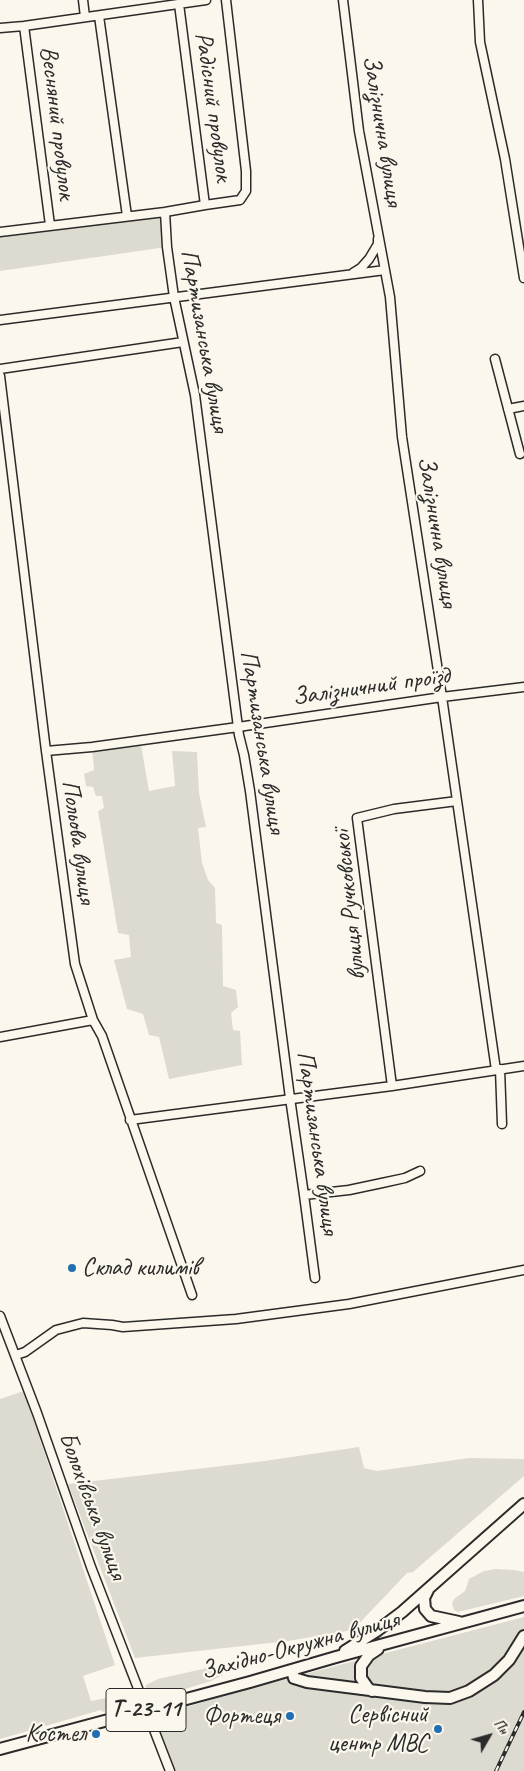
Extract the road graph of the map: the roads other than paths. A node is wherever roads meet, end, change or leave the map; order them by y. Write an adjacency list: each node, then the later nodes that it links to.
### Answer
1 (83, 0): 8 (street)
2 (206, 0): 6 (street)
3 (226, 0): 11 (street)
4 (343, 0): 16 (street, Залізнична вулиця)
5 (478, 0): 19 (street)
6 (179, 4): 7 (street); 11 (street, Радісний провулок)
7 (99, 16): 8 (street); 13 (street)
8 (85, 18): 9 (street)
9 (24, 26): 10 (street); 14 (street, Весняний провулок)
10 (0, 28)
11 (205, 205): 12 (street, Радісний провулок)
12 (165, 212): 13 (street, Радісний провулок); 20 (street, Партизанська вулиця)
13 (127, 216): 14 (street, Радісний провулок)
14 (50, 225): 15 (street, Радісний провулок)
15 (0, 232)
16 (378, 233): 17 (street, Залізнична вулиця); 18 (street)
17 (385, 270): 18 (street); 30 (street, Залізнична вулиця)
18 (352, 274): 20 (street)
19 (524, 278)
20 (174, 297): 21 (street); 22 (street, Партизанська вулиця)
21 (0, 320)
22 (183, 342): 24 (street); 31 (street, Партизанська вулиця)
23 (495, 359): 27 (street)
24 (0, 369)
25 (0, 376): 32 (street, Польова вулиця)
26 (524, 406): 27 (street)
27 (508, 410): 28 (street)
28 (520, 454)
29 (524, 687): 30 (street, Залізничний проїзд)
30 (442, 697): 31 (street, Залізничний проїзд); 33 (street, Залізнична вулиця)
31 (238, 727): 32 (street, Залізничний проїзд); 39 (street, Партизанська вулиця)
32 (46, 751): 34 (street, Польова вулиця)
33 (457, 801): 37 (street, Залізнична вулиця); 38 (street, вулиця Ручковської)
34 (93, 1020): 35 (street); 40 (street, Польова вулиця)
35 (0, 1037)
36 (524, 1066): 37 (street)
37 (498, 1070): 38 (street); 41 (street, Залізнична вулиця)
38 (392, 1086): 39 (street)
39 (290, 1098): 40 (street); 43 (street, Партизанська вулиця)
40 (130, 1120): 46 (street, Польова вулиця)
41 (502, 1124)
42 (420, 1171): 43 (street)
43 (304, 1195): 45 (street, Партизанська вулиця)
44 (524, 1270): 48 (street)
45 (315, 1278)
46 (192, 1294)
47 (0, 1316): 48 (street, Болохівська вулиця)
48 (16, 1355): 58 (street, Болохівська вулиця)
49 (524, 1504): 50 (main road, Т-23-11)
50 (439, 1578): 52 (main road); 55 (main road, Т-23-11)
51 (524, 1606): 52 (main road, Західно-Окружна вулиця)
52 (462, 1623): 54 (main road, Західно-Окружна вулиця)
53 (524, 1636): 57 (main road)
54 (390, 1643): 55 (main road, Західно-Окружна вулиця); 57 (main road)
55 (336, 1657): 56 (main road, Західно-Окружна вулиця / Т-23-11)
56 (292, 1670): 57 (main road); 58 (main road, Західно-Окружна вулиця / Т-23-11)
57 (372, 1691)
58 (146, 1710): 59 (main road, Західно-Окружна вулиця / Т-23-11); 60 (street, Болохівська вулиця)
59 (0, 1749)
60 (170, 1771)

